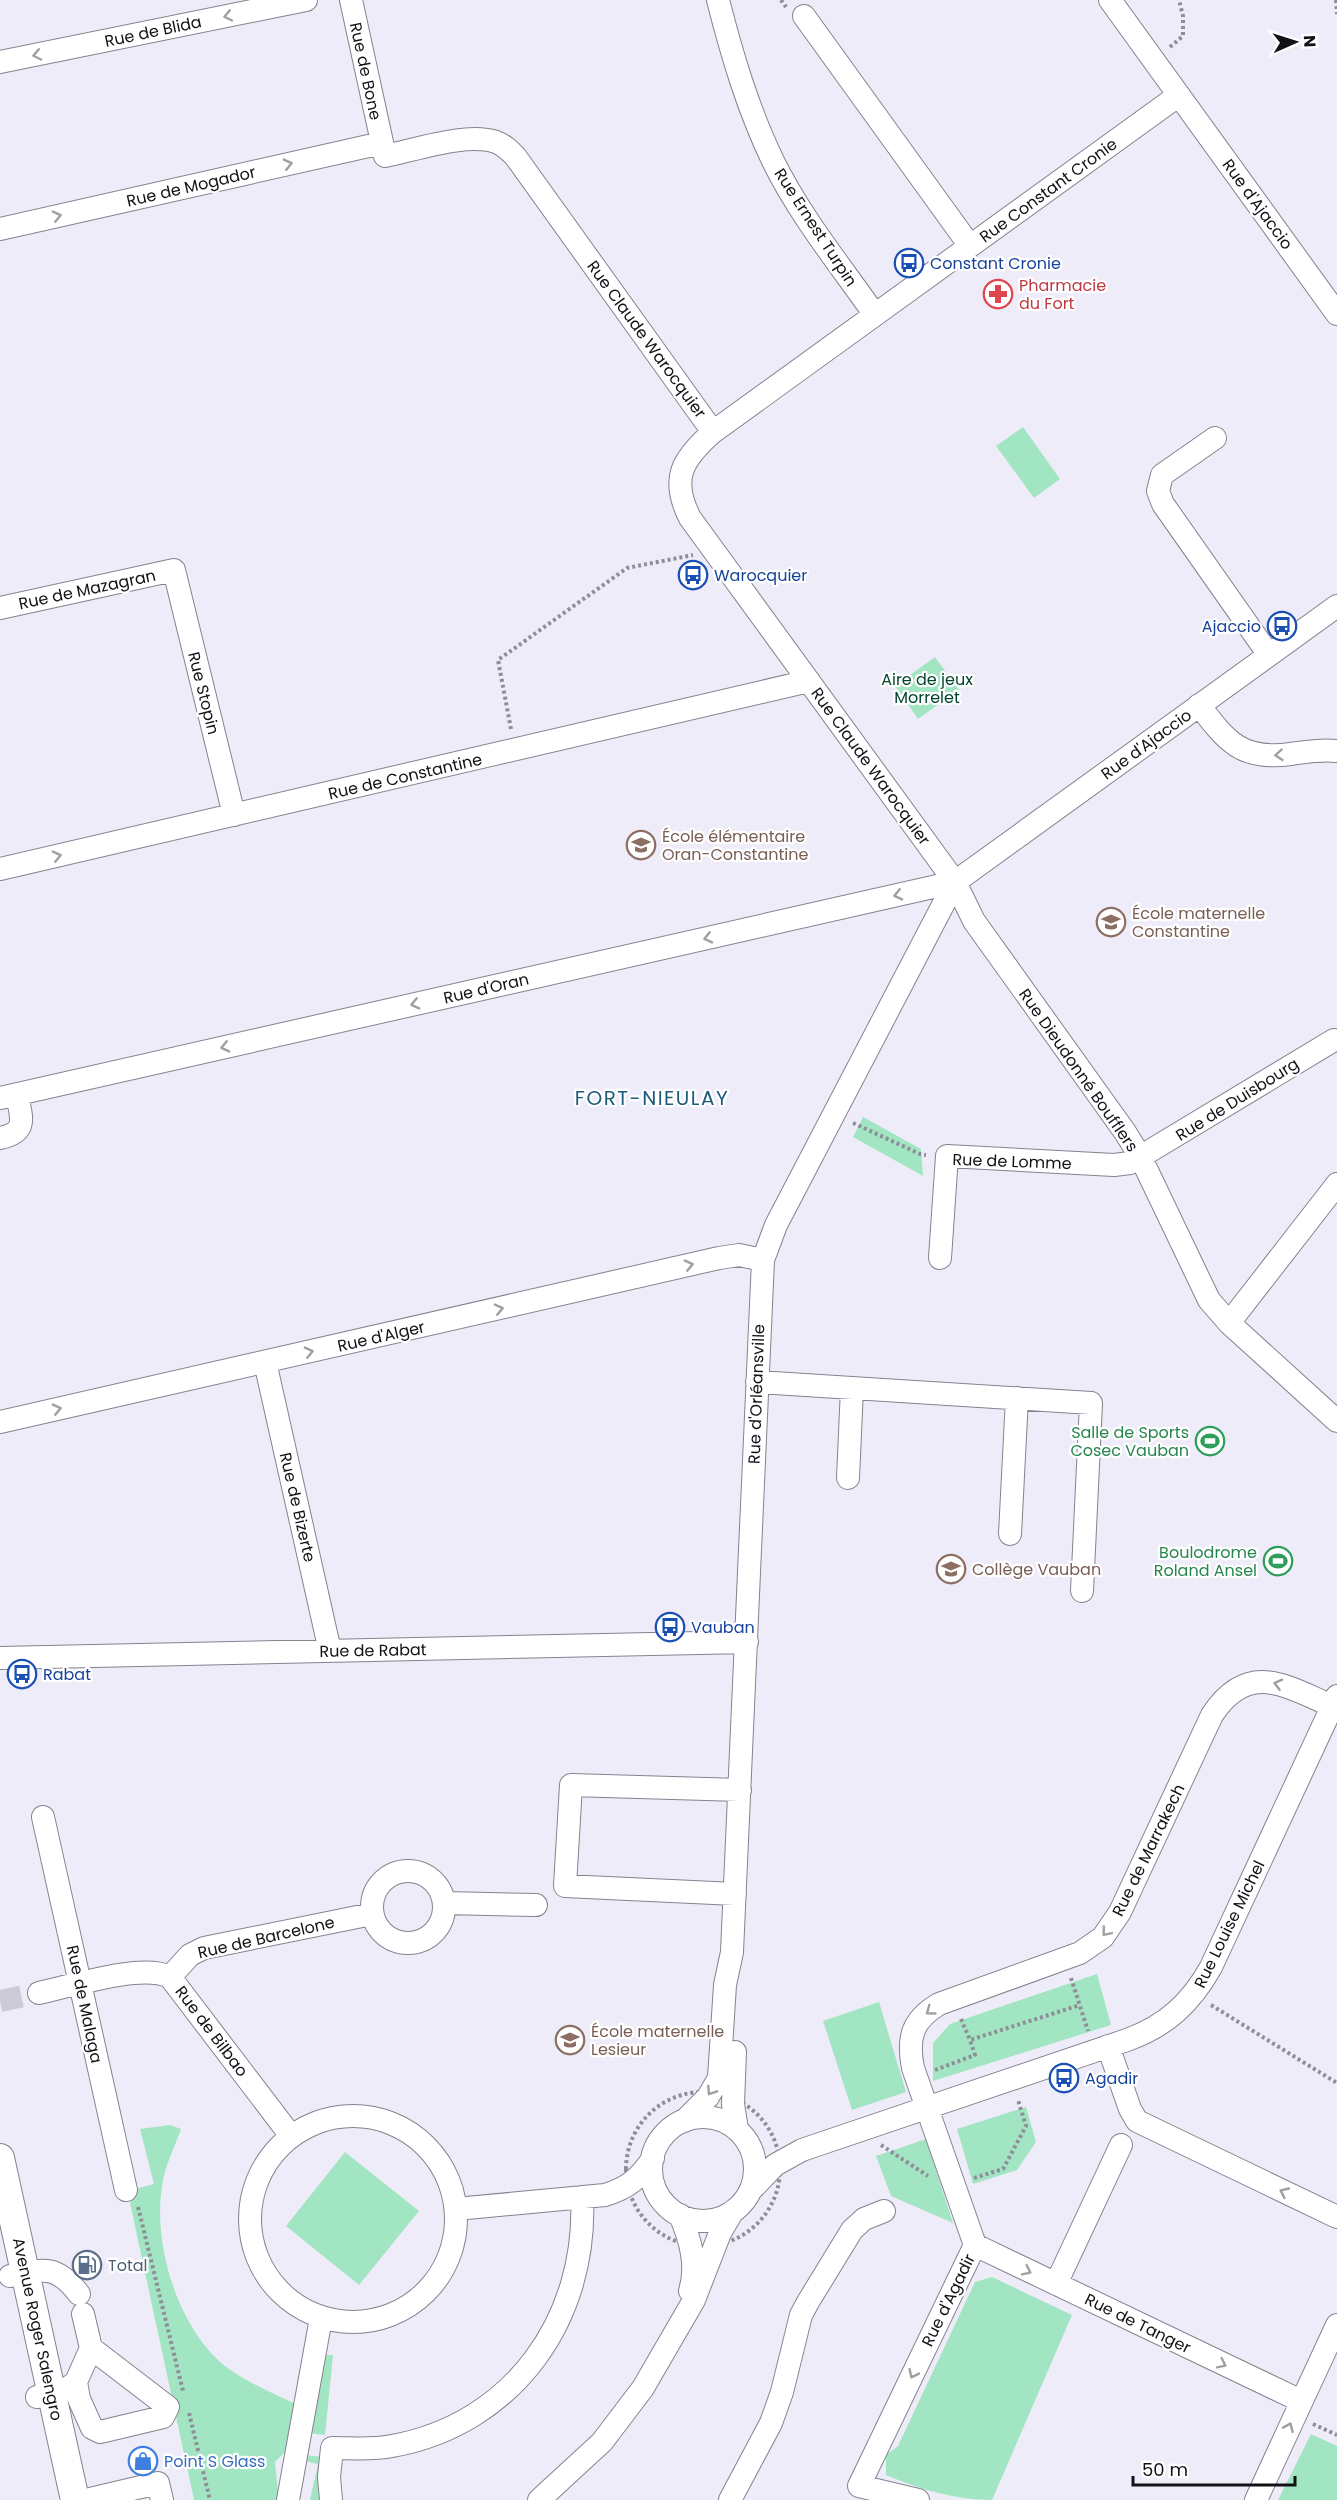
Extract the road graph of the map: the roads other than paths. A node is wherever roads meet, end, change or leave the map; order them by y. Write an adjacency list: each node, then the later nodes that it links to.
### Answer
1 (306, 0): 6 (street, Rue de Blida, one-way to 6)
2 (351, 0): 8 (street, Rue de Bone)
3 (718, 0): 12 (street, Rue Ernest Turpin)
4 (1110, 0): 7 (street)
5 (804, 16): 10 (street)
6 (0, 62)
7 (1179, 95): 10 (street, Rue Constant Cronie); 11 (street, Rue d'Ajaccio)
8 (382, 142): 9 (street, Rue de Mogador, one-way to 8); 13 (street, Rue Claude Warocquier)
9 (0, 229)
10 (970, 246): 12 (street, Rue Constant Cronie)
11 (1337, 314)
12 (875, 315): 13 (street, Rue Constant Cronie)
13 (713, 432): 19 (street, Rue Claude Warocquier)
14 (1215, 438): 18 (street)
15 (174, 570): 17 (street, Rue de Mazagran); 22 (street, Rue Stopin)
16 (1337, 606): 18 (street, Rue d'Ajaccio)
17 (0, 609)
18 (1269, 655): 20 (street, Rue d'Ajaccio)
19 (809, 681): 22 (street, Rue de Constantine); 24 (street, Rue Claude Warocquier)
20 (1199, 705): 21 (street, one-way to 20); 24 (street, Rue d'Ajaccio)
21 (1337, 751)
22 (234, 815): 23 (street, Rue de Constantine, one-way to 22)
23 (0, 869)
24 (955, 882): 26 (street, Rue d'Oran, one-way to 26); 28 (street, Rue Dieudonné Boufflers); 31 (street, Rue d'Orléansville)
25 (1330, 1046): 28 (street, Rue de Duisbourg)
26 (8, 1096): 27 (street, Rue d'Oran)
27 (0, 1138)
28 (1140, 1158): 30 (street, Rue de Lomme); 32 (street, Rue Dieudonné Boufflers)
29 (1337, 1184): 32 (street)
30 (940, 1258)
31 (763, 1260): 33 (street, Rue d'Alger, one-way to 31); 34 (street, Rue d'Orléansville)
32 (1229, 1323): 37 (street, Rue Dieudonné Boufflers)
33 (265, 1362): 38 (street, Rue d'Alger, one-way to 33); 43 (street, Rue de Bizerte)
34 (757, 1382): 35 (street); 42 (street, Rue d'Orléansville)
35 (852, 1388): 36 (street); 39 (street)
36 (1017, 1398): 40 (street); 41 (street)
37 (1337, 1421)
38 (0, 1422)
39 (848, 1478)
40 (1010, 1534)
41 (1082, 1591)
42 (747, 1642): 43 (street, Rue de Rabat); 46 (street, Rue d'Orléansville)
43 (330, 1651): 44 (street, Rue de Rabat)
44 (0, 1658)
45 (1335, 1701): 55 (street, Rue Louise Michel); 57 (street, Rue de Marrakech, one-way to 57)
46 (740, 1791): 48 (street, Rue d'Orléansville); 48 (street)
47 (43, 1817): 53 (street, Rue de Malaga)
48 (735, 1894): 56 (street, Rue d'Orléansville)
49 (444, 1903): 50 (street); 51 (street); 51 (street)
50 (536, 1905)
51 (372, 1914): 52 (street, Rue de Barcelone)
52 (170, 1977): 53 (street, Rue de Bilbao); 60 (street, Rue de Bilbao)
53 (80, 1984): 54 (street, Rue de Bilbao); 65 (street, Rue de Malaga)
54 (39, 1993)
55 (1102, 2049): 57 (street, Rue Louise Michel); 73 (street, one-way to 55)
56 (723, 2095): 58 (street, Rue d'Orléansville); 59 (street, Rue d'Orléansville)
57 (926, 2108): 64 (street, Rue Louise Michel); 75 (street, Rue d'Agadir)
58 (684, 2121): 59 (street); 63 (street)
59 (741, 2135): 64 (street); 66 (street)
60 (291, 2136): 69 (street); 78 (street)
61 (1121, 2145): 77 (street)
62 (0, 2158): 76 (main road, Avenue Roger Salengro)
63 (653, 2158): 67 (street); 70 (street)
64 (782, 2165): 66 (street, Rue Louise Michel)
65 (126, 2190)
66 (750, 2191): 71 (street)
67 (630, 2192): 68 (street); 70 (street)
68 (582, 2197): 69 (street); 85 (street)
69 (456, 2209): 78 (street)
70 (673, 2210): 71 (street); 80 (street)
71 (733, 2211): 80 (street)
72 (884, 2211): 95 (street)
73 (1337, 2217)
74 (0, 2230): 76 (main road, Avenue Roger Salengro)
75 (975, 2245): 77 (street, Rue de Tanger, one-way to 77); 86 (street, Rue d'Agadir, one-way to 86)
76 (18, 2274): 81 (street); 82 (main road, Avenue Roger Salengro)
77 (1056, 2284): 83 (street, Rue de Tanger, one-way to 83)
78 (321, 2318): 84 (street)
79 (1337, 2325): 83 (street)
80 (674, 2334): 94 (street)
81 (91, 2348): 82 (street); 82 (street)
82 (55, 2391): 88 (main road, Avenue Roger Salengro); 89 (main road, Avenue Roger Salengro)
83 (1300, 2401): 97 (street, one-way to 83)
84 (300, 2444): 85 (street); 92 (street)
85 (332, 2448): 93 (street)
86 (855, 2493): 96 (street, Rue d'Agadir)
87 (121, 2496): 90 (street); 91 (street)
88 (60, 2500)
89 (75, 2500)
90 (86, 2500)
91 (162, 2500)
92 (288, 2500)
93 (331, 2500)
94 (538, 2500)
95 (730, 2500)
96 (918, 2500)
97 (1256, 2500)

